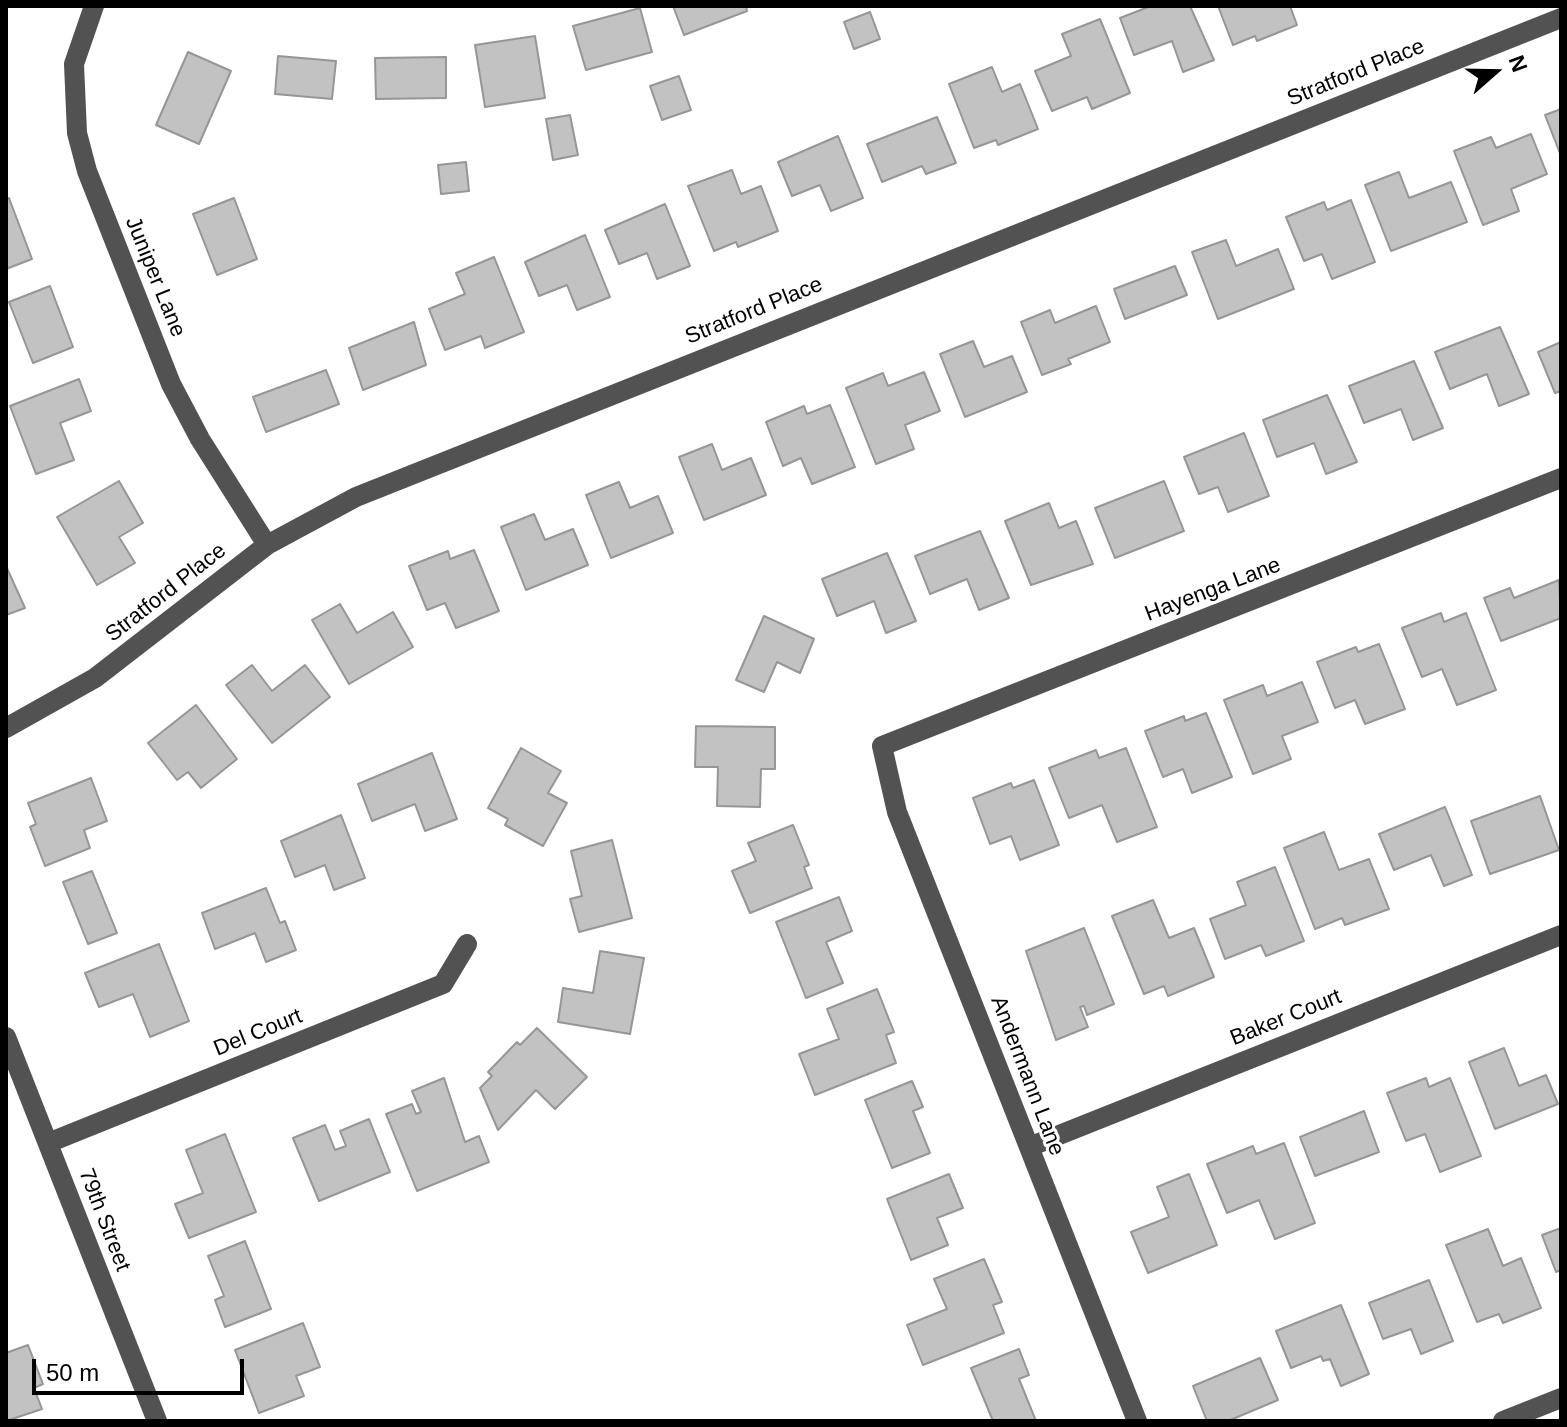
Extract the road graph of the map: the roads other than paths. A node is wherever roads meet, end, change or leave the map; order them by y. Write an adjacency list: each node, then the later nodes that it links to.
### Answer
1 (94, 6): 4 (street, Juniper Lane)
2 (1561, 18): 4 (street, Stratford Place)
3 (1561, 478): 6 (street, Hayenga Lane)
4 (267, 545): 5 (street, Stratford Place)
5 (6, 728)
6 (882, 746): 11 (street, Andermann Lane)
7 (1561, 935): 11 (street, Baker Court)
8 (467, 944): 10 (street, Del Court)
9 (6, 1037): 10 (street, 79th Street)
10 (48, 1143): 13 (street, 79th Street)
11 (1029, 1147): 14 (street, Andermann Lane)
12 (1561, 1398): 15 (street)
13 (157, 1421)
14 (1137, 1421)
15 (1503, 1421)

